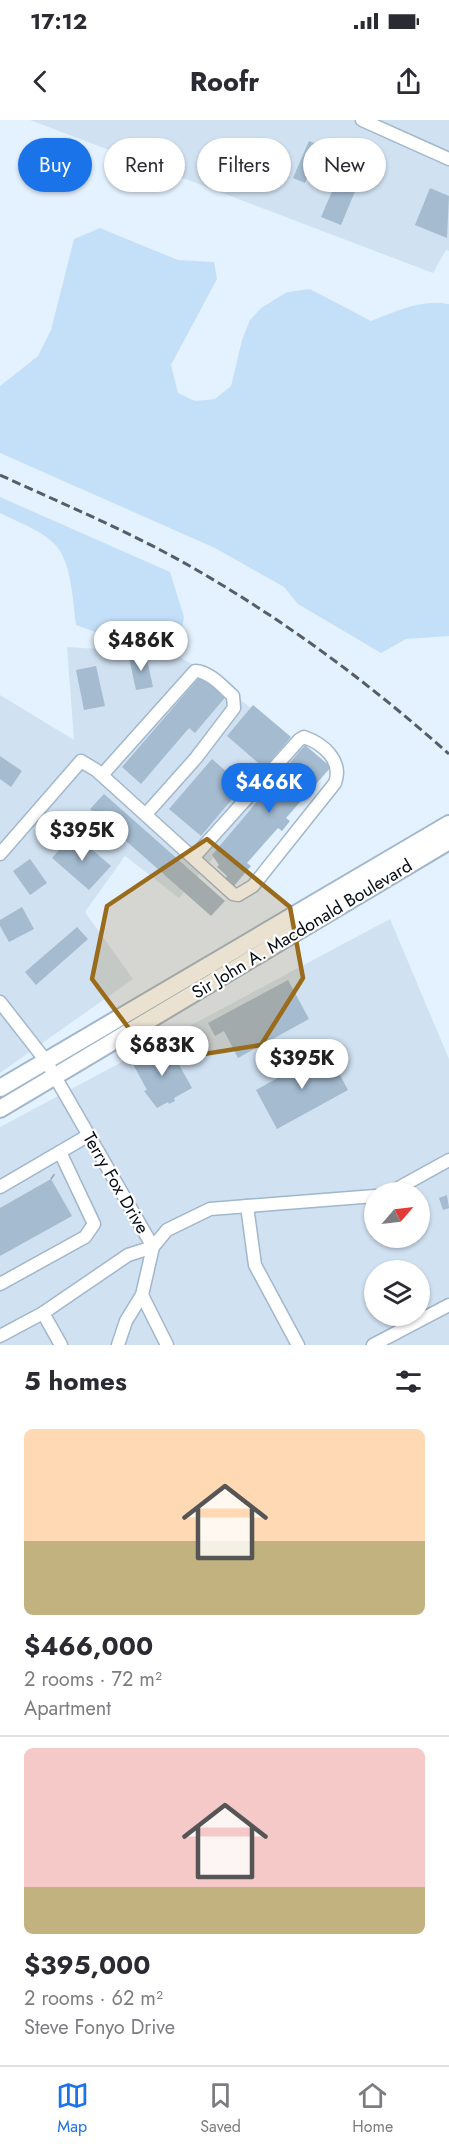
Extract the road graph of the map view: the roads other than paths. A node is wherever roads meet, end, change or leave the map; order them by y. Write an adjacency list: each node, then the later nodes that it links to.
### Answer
1 (362, 120): 2 (street)
2 (449, 159)
3 (102, 775): 4 (street); 4 (street); 7 (street)
4 (147, 813): 8 (street)
5 (449, 824): 10 (main road, Sir John A. Macdonald Boulevard)
6 (449, 842): 11 (main road, Sir John A. Macdonald Boulevard)
7 (0, 854)
8 (194, 857): 8 (street)
9 (0, 1002): 10 (street, Terry Fox Drive)
10 (46, 1061): 11 (street, Terry Fox Drive); 12 (main road, Sir John A. Macdonald Boulevard)
11 (55, 1076): 13 (main road, Sir John A. Macdonald Boulevard); 14 (street, Terry Fox Drive)
12 (0, 1088)
13 (0, 1109)
14 (89, 1135): 15 (street); 21 (street, Terry Fox Drive)
15 (60, 1152): 18 (street); 22 (street)
16 (449, 1160): 17 (street)
17 (409, 1182)
18 (0, 1187)
19 (364, 1197): 20 (street)
20 (247, 1206): 21 (street); 30 (street)
21 (153, 1247): 23 (street); 25 (street, Terry Fox Drive)
22 (0, 1284)
23 (142, 1295): 28 (street); 29 (street)
24 (449, 1305): 31 (street)
25 (43, 1313): 26 (street, Terry Fox Drive); 27 (street)
26 (0, 1336)
27 (61, 1345)
28 (118, 1345)
29 (167, 1345)
30 (298, 1345)
31 (373, 1345)

